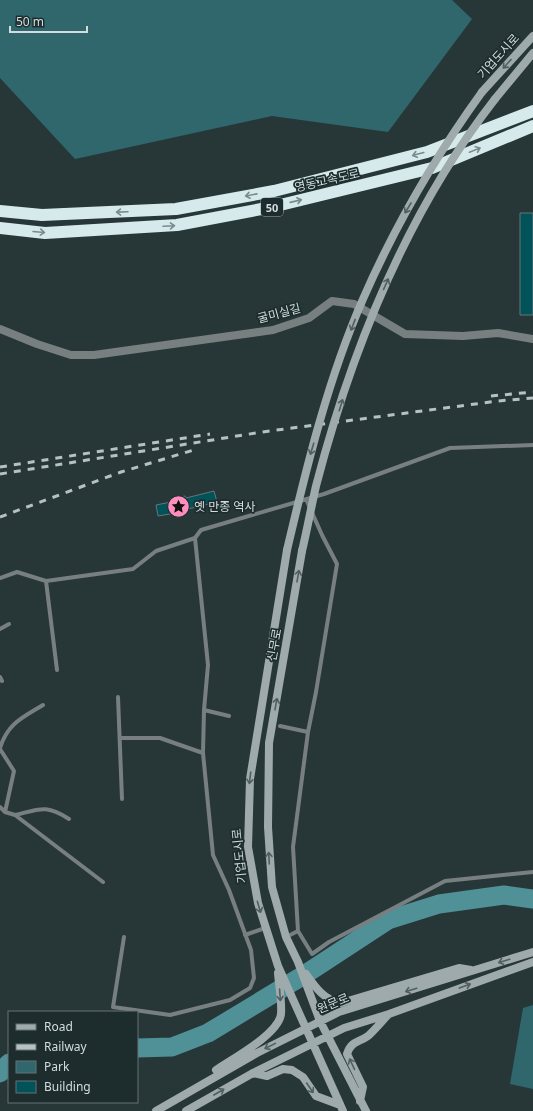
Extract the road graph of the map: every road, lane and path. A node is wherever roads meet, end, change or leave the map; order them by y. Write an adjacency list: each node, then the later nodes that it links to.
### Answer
1 (533, 36): 12 (main road, 기업도시로, one-way to 12, bridge)
2 (533, 53): 13 (main road, 기업도시로, one-way to 2, bridge)
3 (533, 111): 5 (highway, 영동고속도로 / 50, one-way to 5)
4 (533, 126): 6 (highway, 영동고속도로 / 50, one-way to 4)
5 (0, 212)
6 (0, 228)
7 (0, 329): 8 (street, 굴미실길)
8 (533, 339)
9 (533, 445): 10 (lane)
10 (306, 499): 11 (lane); 24 (lane)
11 (195, 538): 15 (lane); 21 (lane)
12 (287, 550): 26 (main road, 신무로)
13 (302, 551): 40 (main road, 신무로, one-way to 13)
14 (0, 578): 15 (lane)
15 (46, 581): 18 (lane)
16 (9, 624): 17 (lane)
17 (0, 629)
18 (57, 670)
19 (118, 697): 25 (lane)
20 (43, 705): 27 (lane)
21 (204, 710): 22 (lane); 28 (lane)
22 (229, 716)
23 (280, 726): 24 (lane)
24 (308, 732): 37 (lane)
25 (120, 738): 28 (lane); 29 (lane)
26 (256, 740): 36 (main road, 기업도시로, one-way to 36)
27 (0, 748): 31 (lane)
28 (203, 753): 38 (lane)
29 (122, 799)
30 (0, 808): 31 (lane)
31 (5, 812): 32 (lane)
32 (15, 815): 33 (lane); 35 (lane)
33 (69, 820)
34 (533, 872): 37 (lane)
35 (103, 882)
36 (265, 928): 38 (lane); 44 (main road, 기업도시로)
37 (298, 931): 40 (lane)
38 (245, 935): 39 (lane)
39 (124, 937)
40 (286, 937): 42 (main road)
41 (533, 952): 45 (main road, 원문로, one-way to 45)
42 (298, 962): 45 (main road); 47 (main road)
43 (533, 962): 46 (main road, one-way to 43)
44 (278, 966): 48 (main road); 52 (main road, one-way to 52)
45 (475, 970): 47 (main road, 원문로, one-way to 47)
46 (389, 1014): 49 (main road); 53 (main road, one-way to 46)
47 (320, 1021): 48 (main road, 원문로); 49 (main road)
48 (305, 1028): 50 (main road); 52 (main road, 원문로, one-way to 52)
49 (327, 1036): 50 (main road); 53 (main road)
50 (312, 1044): 51 (main road); 54 (main road)
51 (253, 1073): 54 (main road, one-way to 54); 56 (main road, one-way to 51)
52 (202, 1084): 55 (main road, 원문로)
53 (360, 1100): 57 (main road)
54 (341, 1108)
55 (156, 1111)
56 (186, 1111)
57 (366, 1111)

